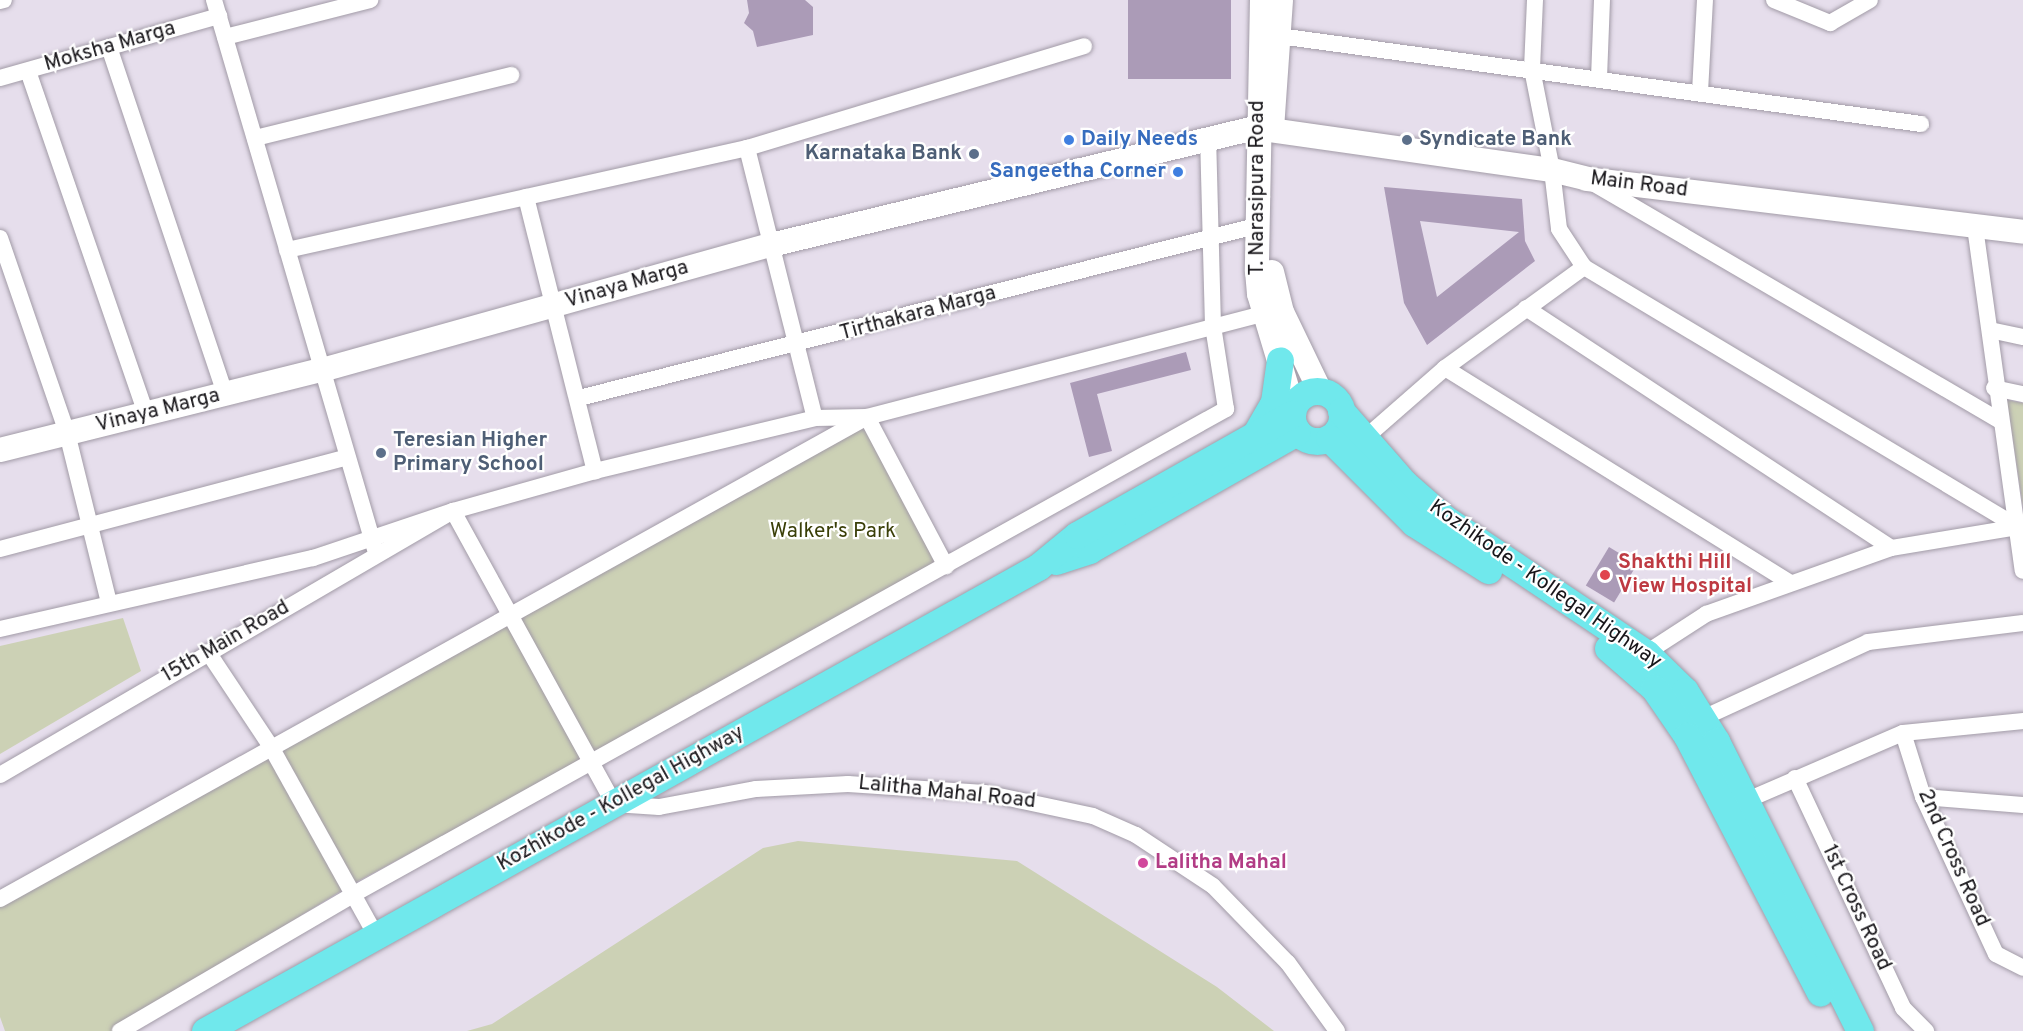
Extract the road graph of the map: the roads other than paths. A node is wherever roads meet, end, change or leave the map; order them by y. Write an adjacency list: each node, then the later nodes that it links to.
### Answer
1 (369, 0): 11 (street)
2 (1262, 0): 21 (street, T. Narasipura Road)
3 (1281, 0): 10 (street, T. Narasipura Road)
4 (1534, 0): 14 (street)
5 (1602, 0): 18 (street)
6 (1705, 0): 19 (street)
7 (1774, 0): 8 (street)
8 (1870, 0)
9 (216, 8): 11 (street); 13 (street, Moksha Marga)
10 (1279, 36): 14 (street); 21 (street, T. Narasipura Road)
11 (225, 37): 22 (street)
12 (1084, 46): 24 (street)
13 (109, 47): 15 (street, Moksha Marga); 48 (street)
14 (1532, 69): 18 (street); 25 (street)
15 (28, 71): 17 (street, Moksha Marga); 52 (street)
16 (511, 75): 22 (street)
17 (0, 78)
18 (1599, 78): 19 (street)
19 (1700, 92): 20 (street)
20 (1921, 123)
21 (1264, 130): 23 (street, Vinaya Marga); 25 (street, Main Road); 28 (street, T. Narasipura Road); 47 (street, T. Narasipura Road)
22 (255, 138): 34 (street)
23 (1208, 140): 32 (street); 33 (street, Vinaya Marga)
24 (747, 147): 27 (street); 33 (street)
25 (1552, 170): 26 (street, Main Road); 35 (street)
26 (1587, 179): 29 (street, Main Road); 56 (street)
27 (526, 197): 34 (street); 36 (street)
28 (1256, 226): 32 (street, Tirthakara Marga); 38 (street, T. Narasipura Road)
29 (1975, 227): 30 (street, Main Road); 40 (street)
30 (2023, 232)
31 (0, 238): 57 (street)
32 (1207, 238): 39 (street); 42 (street, Tirthakara Marga)
33 (771, 245): 36 (street, Vinaya Marga); 42 (street)
34 (287, 250): 45 (street)
35 (1584, 267): 37 (street); 68 (street)
36 (556, 305): 45 (street, Vinaya Marga); 50 (street)
37 (1526, 309): 44 (street); 70 (street)
38 (1265, 313): 39 (street); 43 (street, T. Narasipura Road)
39 (1213, 326): 53 (street); 73 (street)
40 (1990, 330): 41 (street); 46 (street)
41 (2023, 337)
42 (796, 346): 50 (street, Tirthakara Marga); 54 (street)
43 (1280, 360): 55 (street, T. Narasipura Road); 58 (main road)
44 (1444, 368): 60 (street); 76 (street)
45 (322, 370): 48 (street, Vinaya Marga); 62 (street)
46 (1994, 388): 49 (street); 56 (street)
47 (1320, 391): 51 (main road); 55 (main road)
48 (225, 394): 52 (street, Vinaya Marga)
49 (2023, 394)
50 (579, 398): 65 (street)
51 (1341, 411): 59 (main road); 60 (main road, Kozhikode - Kollegal Highway)
52 (146, 414): 57 (street, Vinaya Marga)
53 (867, 417): 54 (street); 73 (street); 78 (street)
54 (815, 418): 65 (street)
55 (1294, 418): 58 (main road, Kozhikode - Kollegal Highway); 59 (main road); 63 (main road, Kozhikode - Kollegal Highway)
56 (1999, 420): 68 (street)
57 (67, 433): 61 (street, Vinaya Marga); 67 (street)
58 (1254, 436): 74 (main road, Kozhikode - Kollegal Highway)
59 (1329, 438): 64 (main road, Kozhikode - Kollegal Highway)
60 (1365, 438): 80 (main road, Kozhikode - Kollegal Highway)
61 (0, 450)
62 (347, 456): 67 (street); 69 (street)
63 (1246, 463): 64 (main road); 74 (main road, Kozhikode - Kollegal Highway)
64 (1360, 470): 80 (main road, Kozhikode - Kollegal Highway)
65 (595, 471): 66 (street)
66 (453, 511): 69 (street); 72 (street, 15th Main Road); 78 (street)
67 (88, 526): 71 (street); 77 (street)
68 (2018, 527): 70 (street); 75 (street)
69 (371, 538): 72 (street); 77 (street)
70 (1891, 548): 76 (street)
71 (0, 549)
72 (377, 556): 82 (street, 15th Main Road)
73 (946, 566): 88 (street)
74 (1038, 567): 93 (main road, Kozhikode - Kollegal Highway)
75 (2023, 571)
76 (1790, 584): 83 (street)
77 (109, 603): 81 (street)
78 (513, 616): 87 (street); 88 (street)
79 (2023, 622): 84 (street)
80 (1589, 626): 83 (main road, Kozhikode - Kollegal Highway); 102 (main road, Kozhikode - Kollegal Highway)
81 (0, 629)
82 (208, 652): 87 (street); 89 (street, 15th Main Road)
83 (1646, 653): 84 (main road, Kozhikode - Kollegal Highway)
84 (1703, 718): 92 (main road, Kozhikode - Kollegal Highway)
85 (2023, 721): 86 (street)
86 (1903, 733): 90 (street); 91 (street, 2nd Cross Road)
87 (271, 747): 95 (street); 96 (street)
88 (591, 762): 93 (street); 95 (street)
89 (0, 775)
90 (1795, 778): 92 (street); 104 (street, 1st Cross Road)
91 (1923, 797): 94 (street); 98 (street, 2nd Cross Road)
92 (1745, 801): 103 (main road, Kozhikode - Kollegal Highway)
93 (614, 804): 97 (main road, Kozhikode - Kollegal Highway); 101 (street, Lalitha Mahal Road)
94 (2023, 805)
95 (354, 894): 97 (street); 99 (street)
96 (0, 899)
97 (375, 936): 100 (main road, Kozhikode - Kollegal Highway)
98 (2023, 968)
99 (120, 1031)
100 (204, 1031)
101 (1337, 1031)
102 (1840, 1031)
103 (1860, 1031)
104 (1926, 1031)

